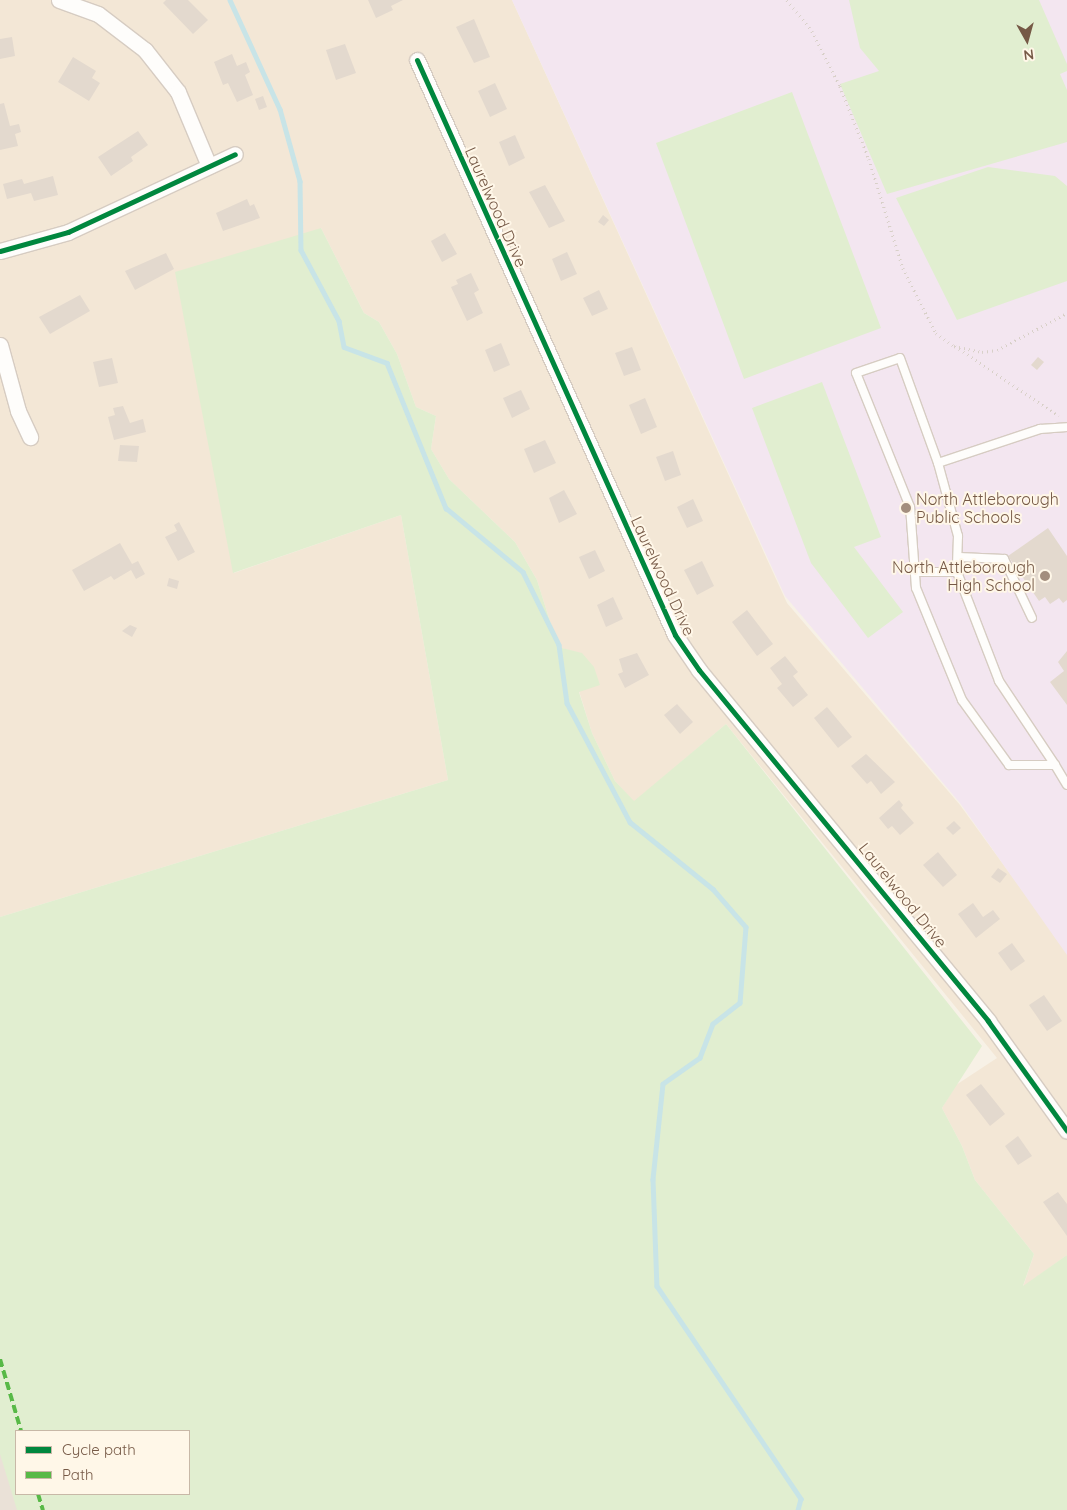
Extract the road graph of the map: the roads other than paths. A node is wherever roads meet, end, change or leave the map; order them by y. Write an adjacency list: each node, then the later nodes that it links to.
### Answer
1 (59, 0): 4 (street)
2 (416, 60): 16 (street, Laurelwood Drive)
3 (235, 154): 4 (street)
4 (210, 166): 5 (street)
5 (0, 252)
6 (0, 345): 8 (street)
7 (1067, 427): 9 (lane)
8 (30, 437)
9 (938, 463): 10 (lane); 11 (lane)
10 (959, 557): 12 (lane); 13 (lane)
11 (916, 572): 12 (lane); 14 (lane)
12 (957, 572): 14 (lane)
13 (1032, 618)
14 (1055, 765): 15 (lane)
15 (1066, 779)
16 (1067, 1131)

